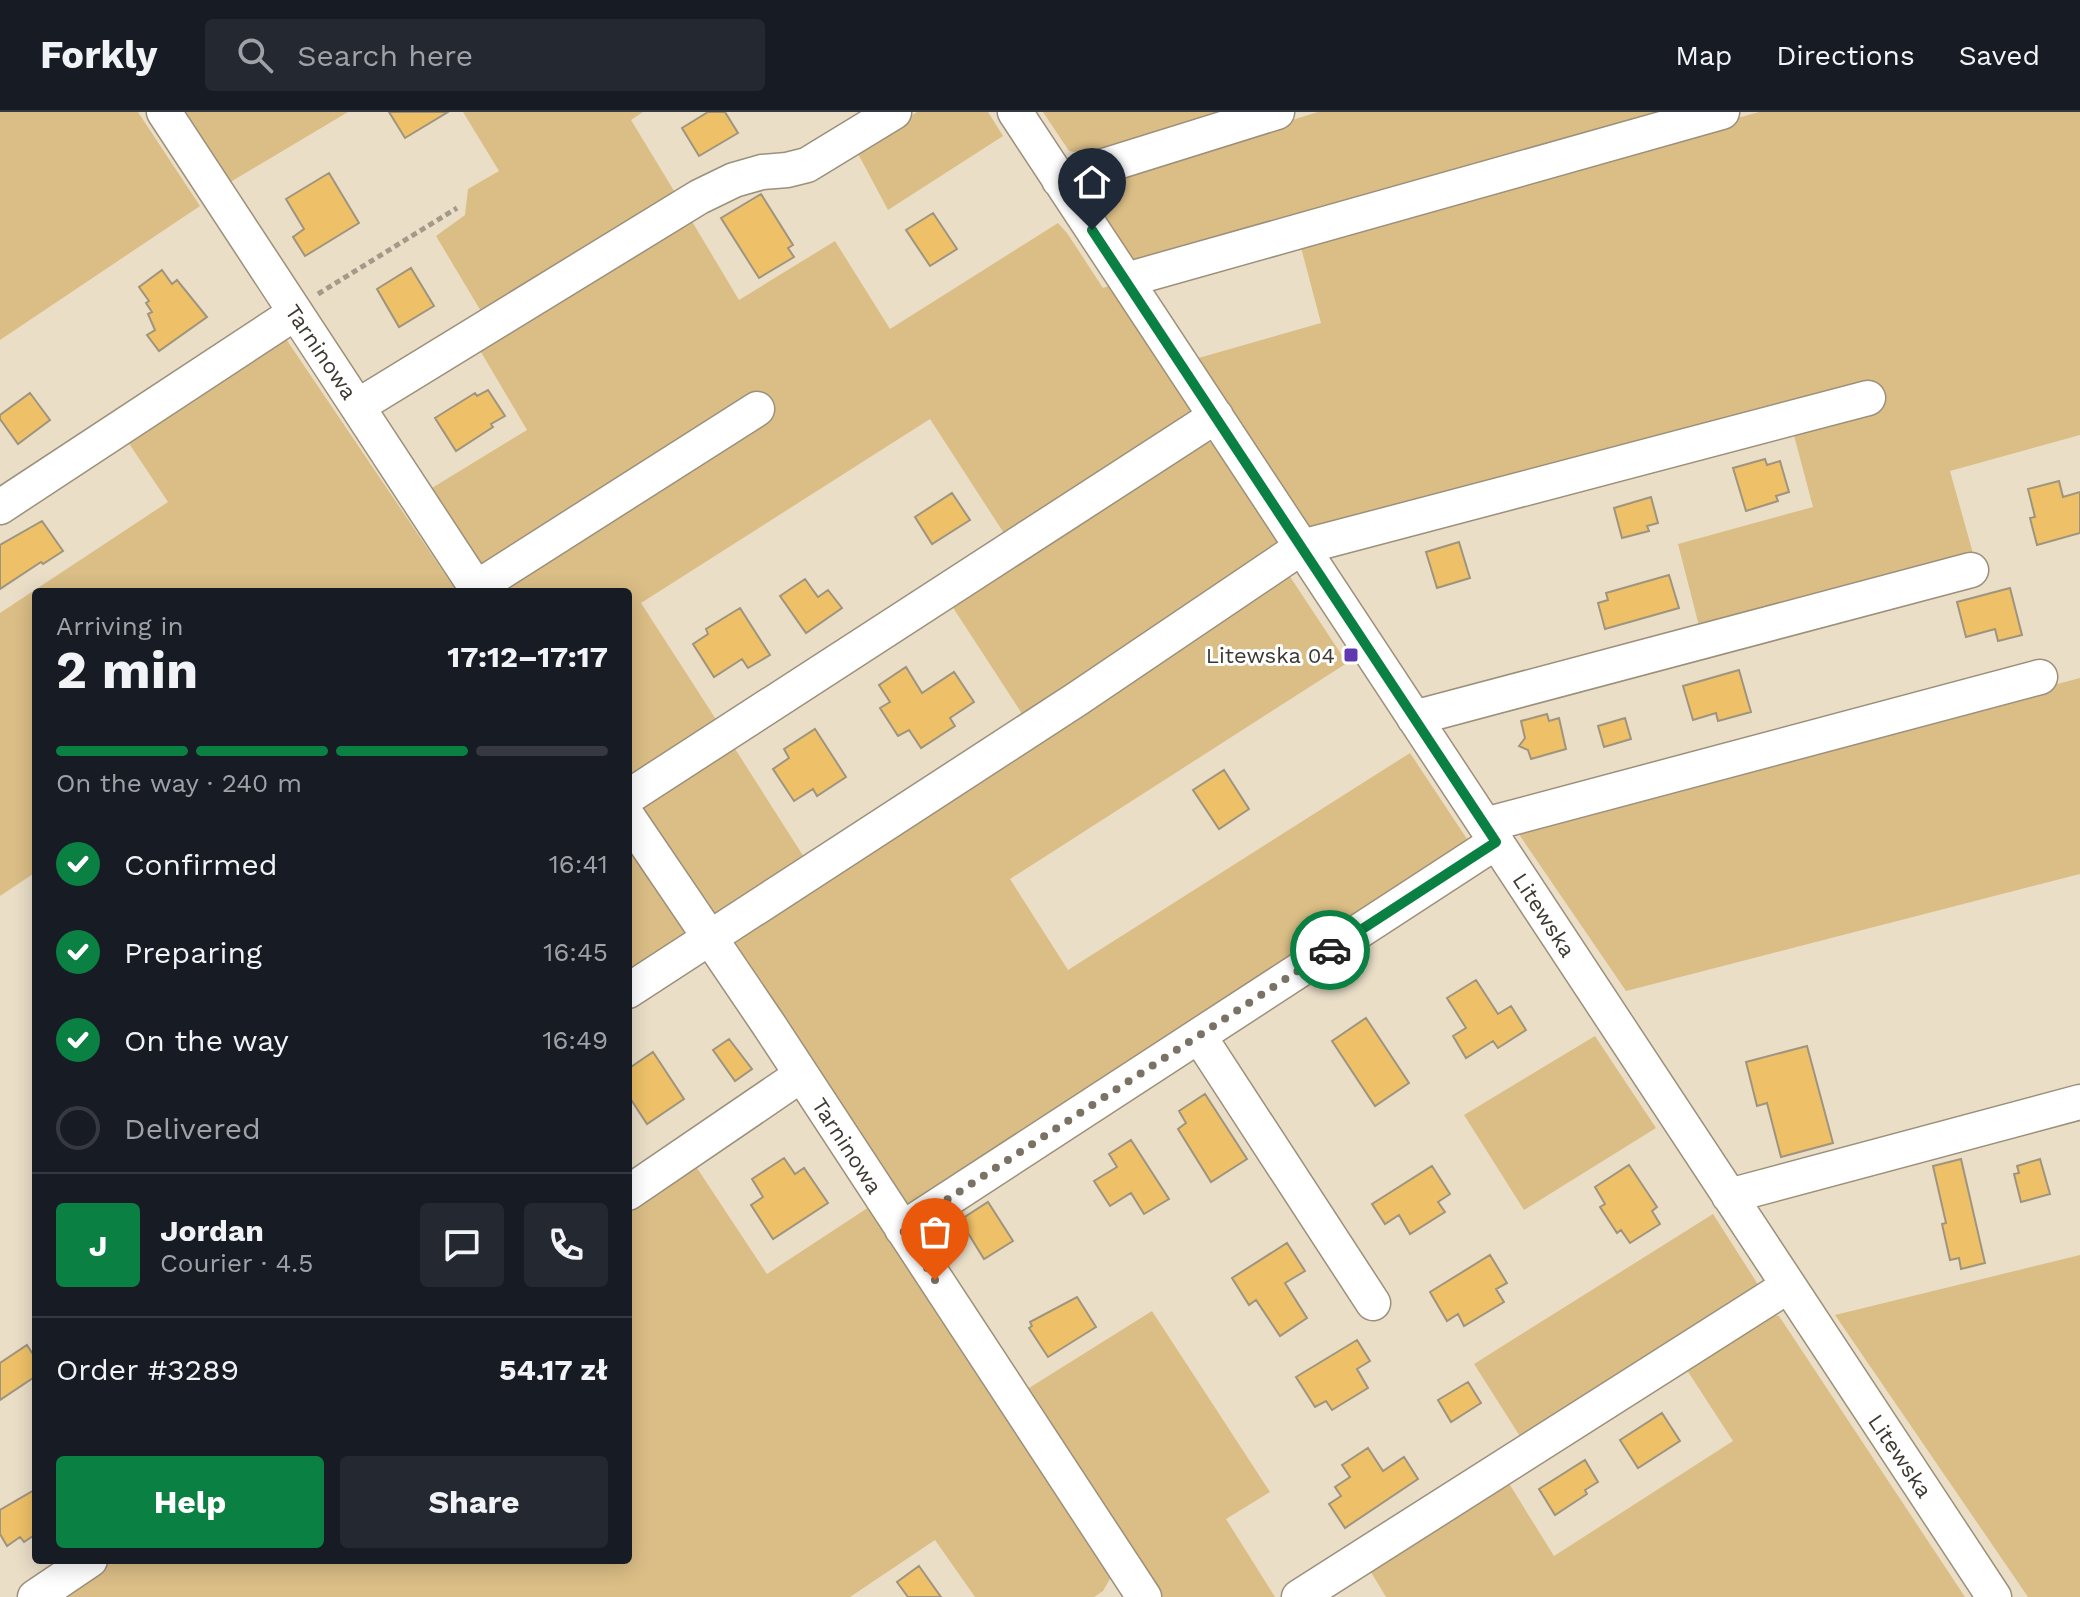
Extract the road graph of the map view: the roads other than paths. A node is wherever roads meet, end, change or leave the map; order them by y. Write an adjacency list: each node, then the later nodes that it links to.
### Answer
1 (164, 112): 8 (street, Tarninowa)
2 (894, 112): 10 (street)
3 (1015, 112): 6 (street, Litewska)
4 (1277, 112): 6 (street)
5 (1722, 112): 7 (street)
6 (1059, 180): 7 (street, Litewska)
7 (1126, 280): 12 (street, Litewska)
8 (294, 311): 10 (street, Tarninowa); 13 (street)
9 (1868, 398): 14 (street)
10 (358, 406): 16 (street, Tarninowa)
11 (757, 409): 17 (street)
12 (1216, 416): 14 (street, Litewska); 20 (street)
13 (0, 507)
14 (1302, 547): 19 (street, Litewska); 23 (street)
15 (1971, 570): 19 (street)
16 (477, 588)
17 (481, 588)
18 (2040, 677): 22 (street)
19 (1414, 718): 22 (street, Litewska)
20 (632, 794)
21 (632, 823): 23 (street, Tarninowa)
22 (1491, 834): 25 (street); 29 (street, Litewska)
23 (710, 937): 24 (street); 26 (street, Tarninowa)
24 (632, 988)
25 (1199, 1036): 30 (street); 32 (street)
26 (801, 1075): 28 (street); 30 (street, Tarninowa)
27 (2080, 1102): 29 (street)
28 (632, 1190)
29 (1729, 1196): 31 (street, Litewska)
30 (902, 1229): 34 (street, Tarninowa)
31 (1788, 1286): 36 (street); 37 (street, Litewska)
32 (1373, 1303)
33 (84, 1564): 35 (street)
34 (1130, 1592)
35 (35, 1597)
36 (1299, 1597)
37 (1994, 1597)

